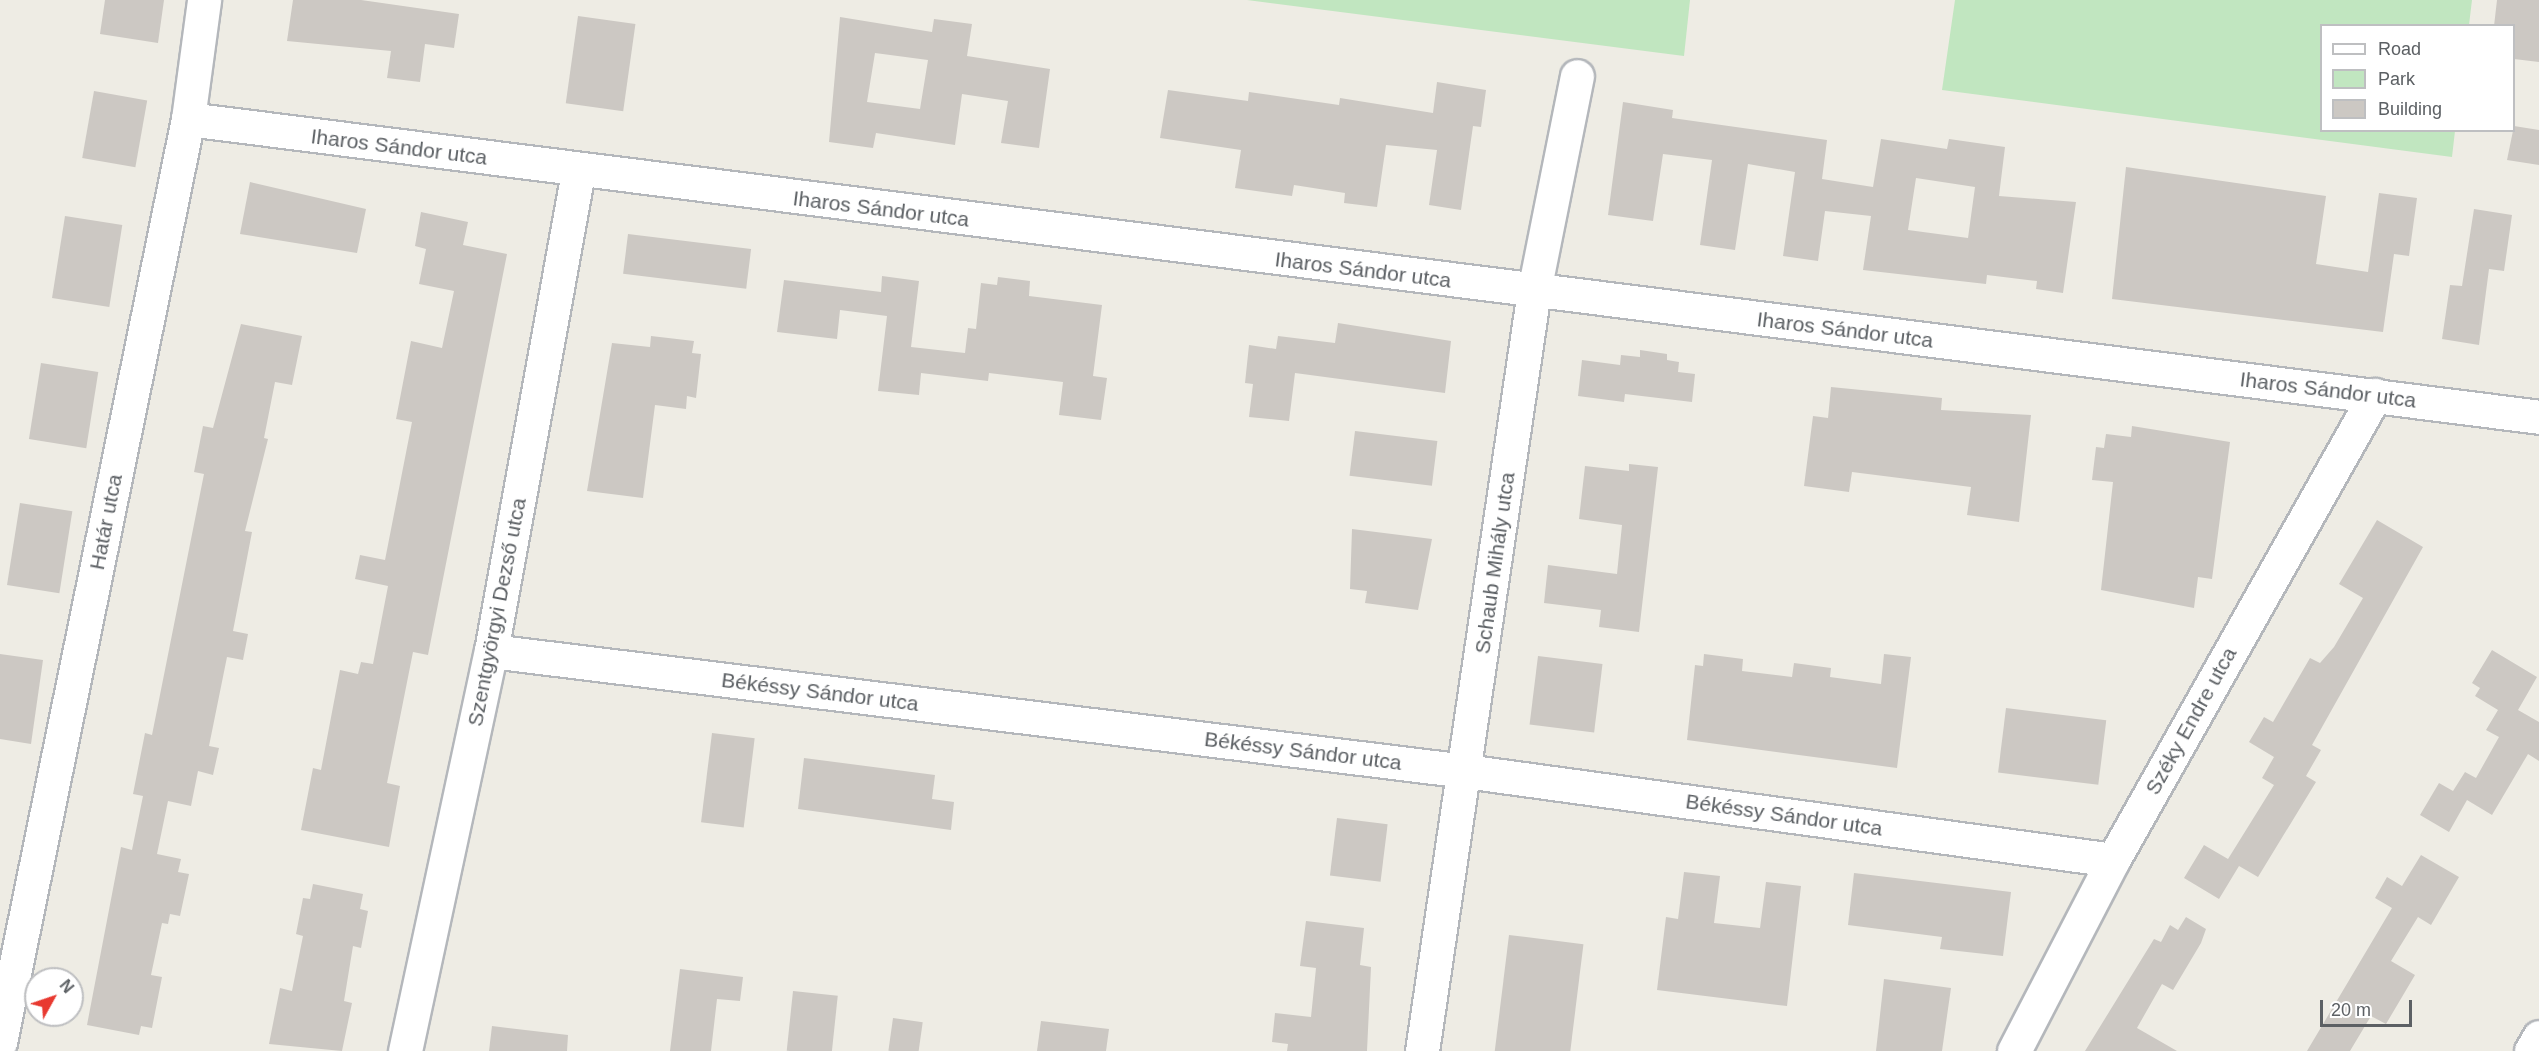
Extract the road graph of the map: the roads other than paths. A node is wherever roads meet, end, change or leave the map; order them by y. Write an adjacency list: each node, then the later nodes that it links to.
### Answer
1 (204, 0): 3 (street, Határ utca)
2 (1577, 76): 5 (street, Schaub Mihály utca)
3 (188, 119): 4 (street, Iharos Sándor utca); 12 (street, Határ utca)
4 (578, 170): 5 (street, Iharos Sándor utca); 8 (street, Szentgyörgyi Dezső utca)
5 (1534, 291): 6 (street, Iharos Sándor utca); 9 (street, Schaub Mihály utca)
6 (2375, 395): 7 (street, Iharos Sándor utca); 10 (street, Széky Endre utca)
7 (2539, 417)
8 (491, 651): 9 (street, Békéssy Sándor utca); 13 (street, Szentgyörgyi Dezső utca)
9 (1465, 771): 10 (street, Békéssy Sándor utca); 14 (street, Schaub Mihály utca)
10 (2113, 860): 15 (street, Széky Endre utca)
11 (2539, 1037): 16 (street)
12 (0, 1042)
13 (405, 1051)
14 (1422, 1051)
15 (2014, 1051)
16 (2531, 1051)

